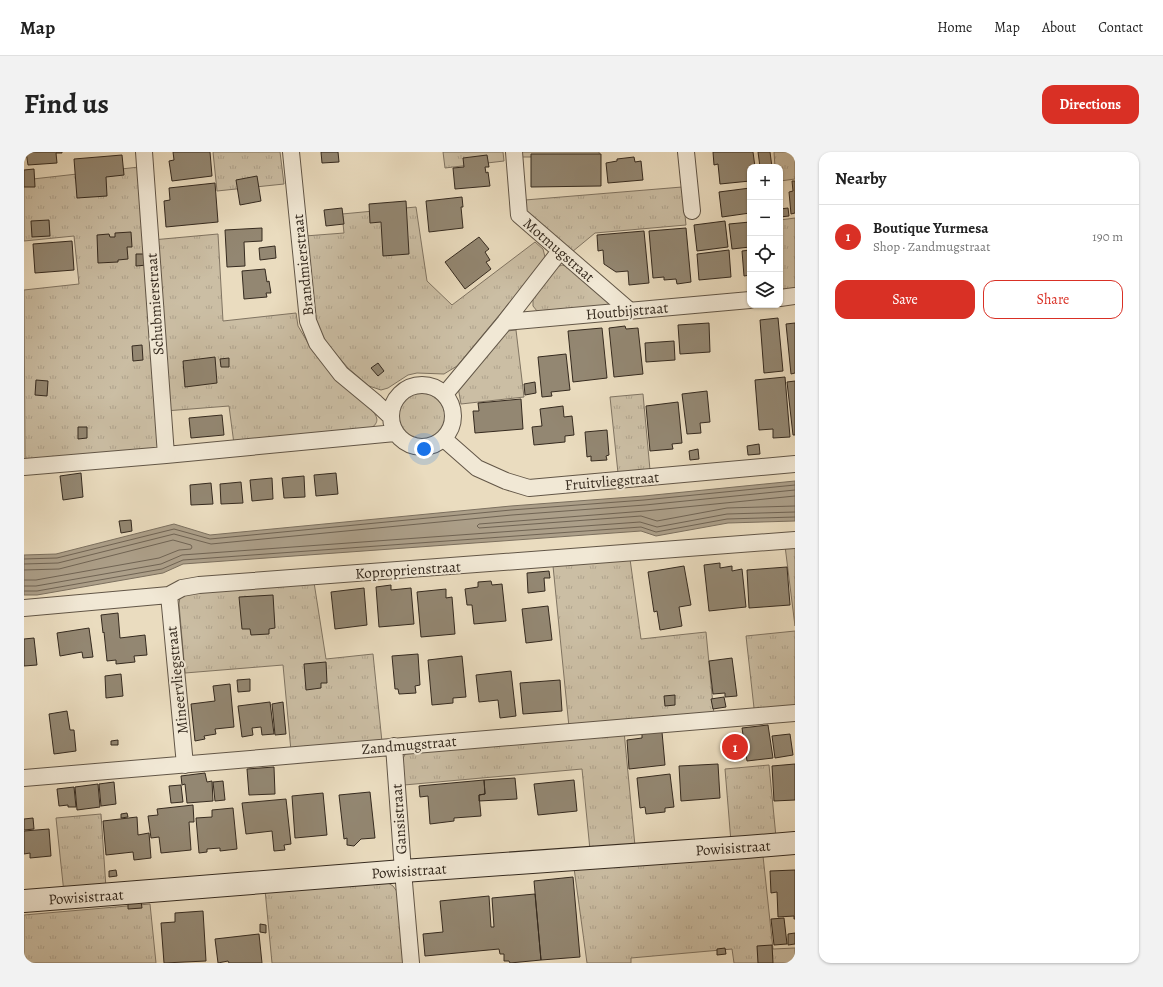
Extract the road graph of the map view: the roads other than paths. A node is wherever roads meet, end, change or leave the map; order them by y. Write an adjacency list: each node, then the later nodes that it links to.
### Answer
1 (144, 152): 16 (street, Schubmierstraat)
2 (291, 152): 13 (street, Brandmierstraat)
3 (514, 152): 6 (street, Motmugstraat)
4 (686, 152): 5 (street)
5 (692, 211)
6 (560, 251): 10 (street, Motmugstraat); 11 (street)
7 (795, 296): 8 (street)
8 (783, 298)
9 (747, 300): 10 (street, Houtbijstraat)
10 (630, 311): 11 (street, Houtbijstraat)
11 (505, 322): 12 (street)
12 (445, 394): 13 (street); 15 (street)
13 (391, 417): 14 (street)
14 (395, 433): 15 (street); 16 (street)
15 (444, 439): 17 (street, Fruitvliegstraat)
16 (166, 455): 18 (street)
17 (795, 464)
18 (24, 467)
19 (795, 540): 20 (street, Koproprienstraat)
20 (169, 595): 21 (street, Koproprienstraat); 24 (street, Mineervliegstraat)
21 (24, 608)
22 (795, 713): 23 (street, Zandmugstraat)
23 (394, 746): 24 (street, Zandmugstraat); 27 (street, Gansistraat)
24 (185, 765): 25 (street, Zandmugstraat)
25 (24, 778)
26 (795, 843): 27 (street, Powisistraat)
27 (403, 871): 28 (street, Powisistraat); 29 (street, Gansistraat)
28 (24, 901)
29 (411, 963)

